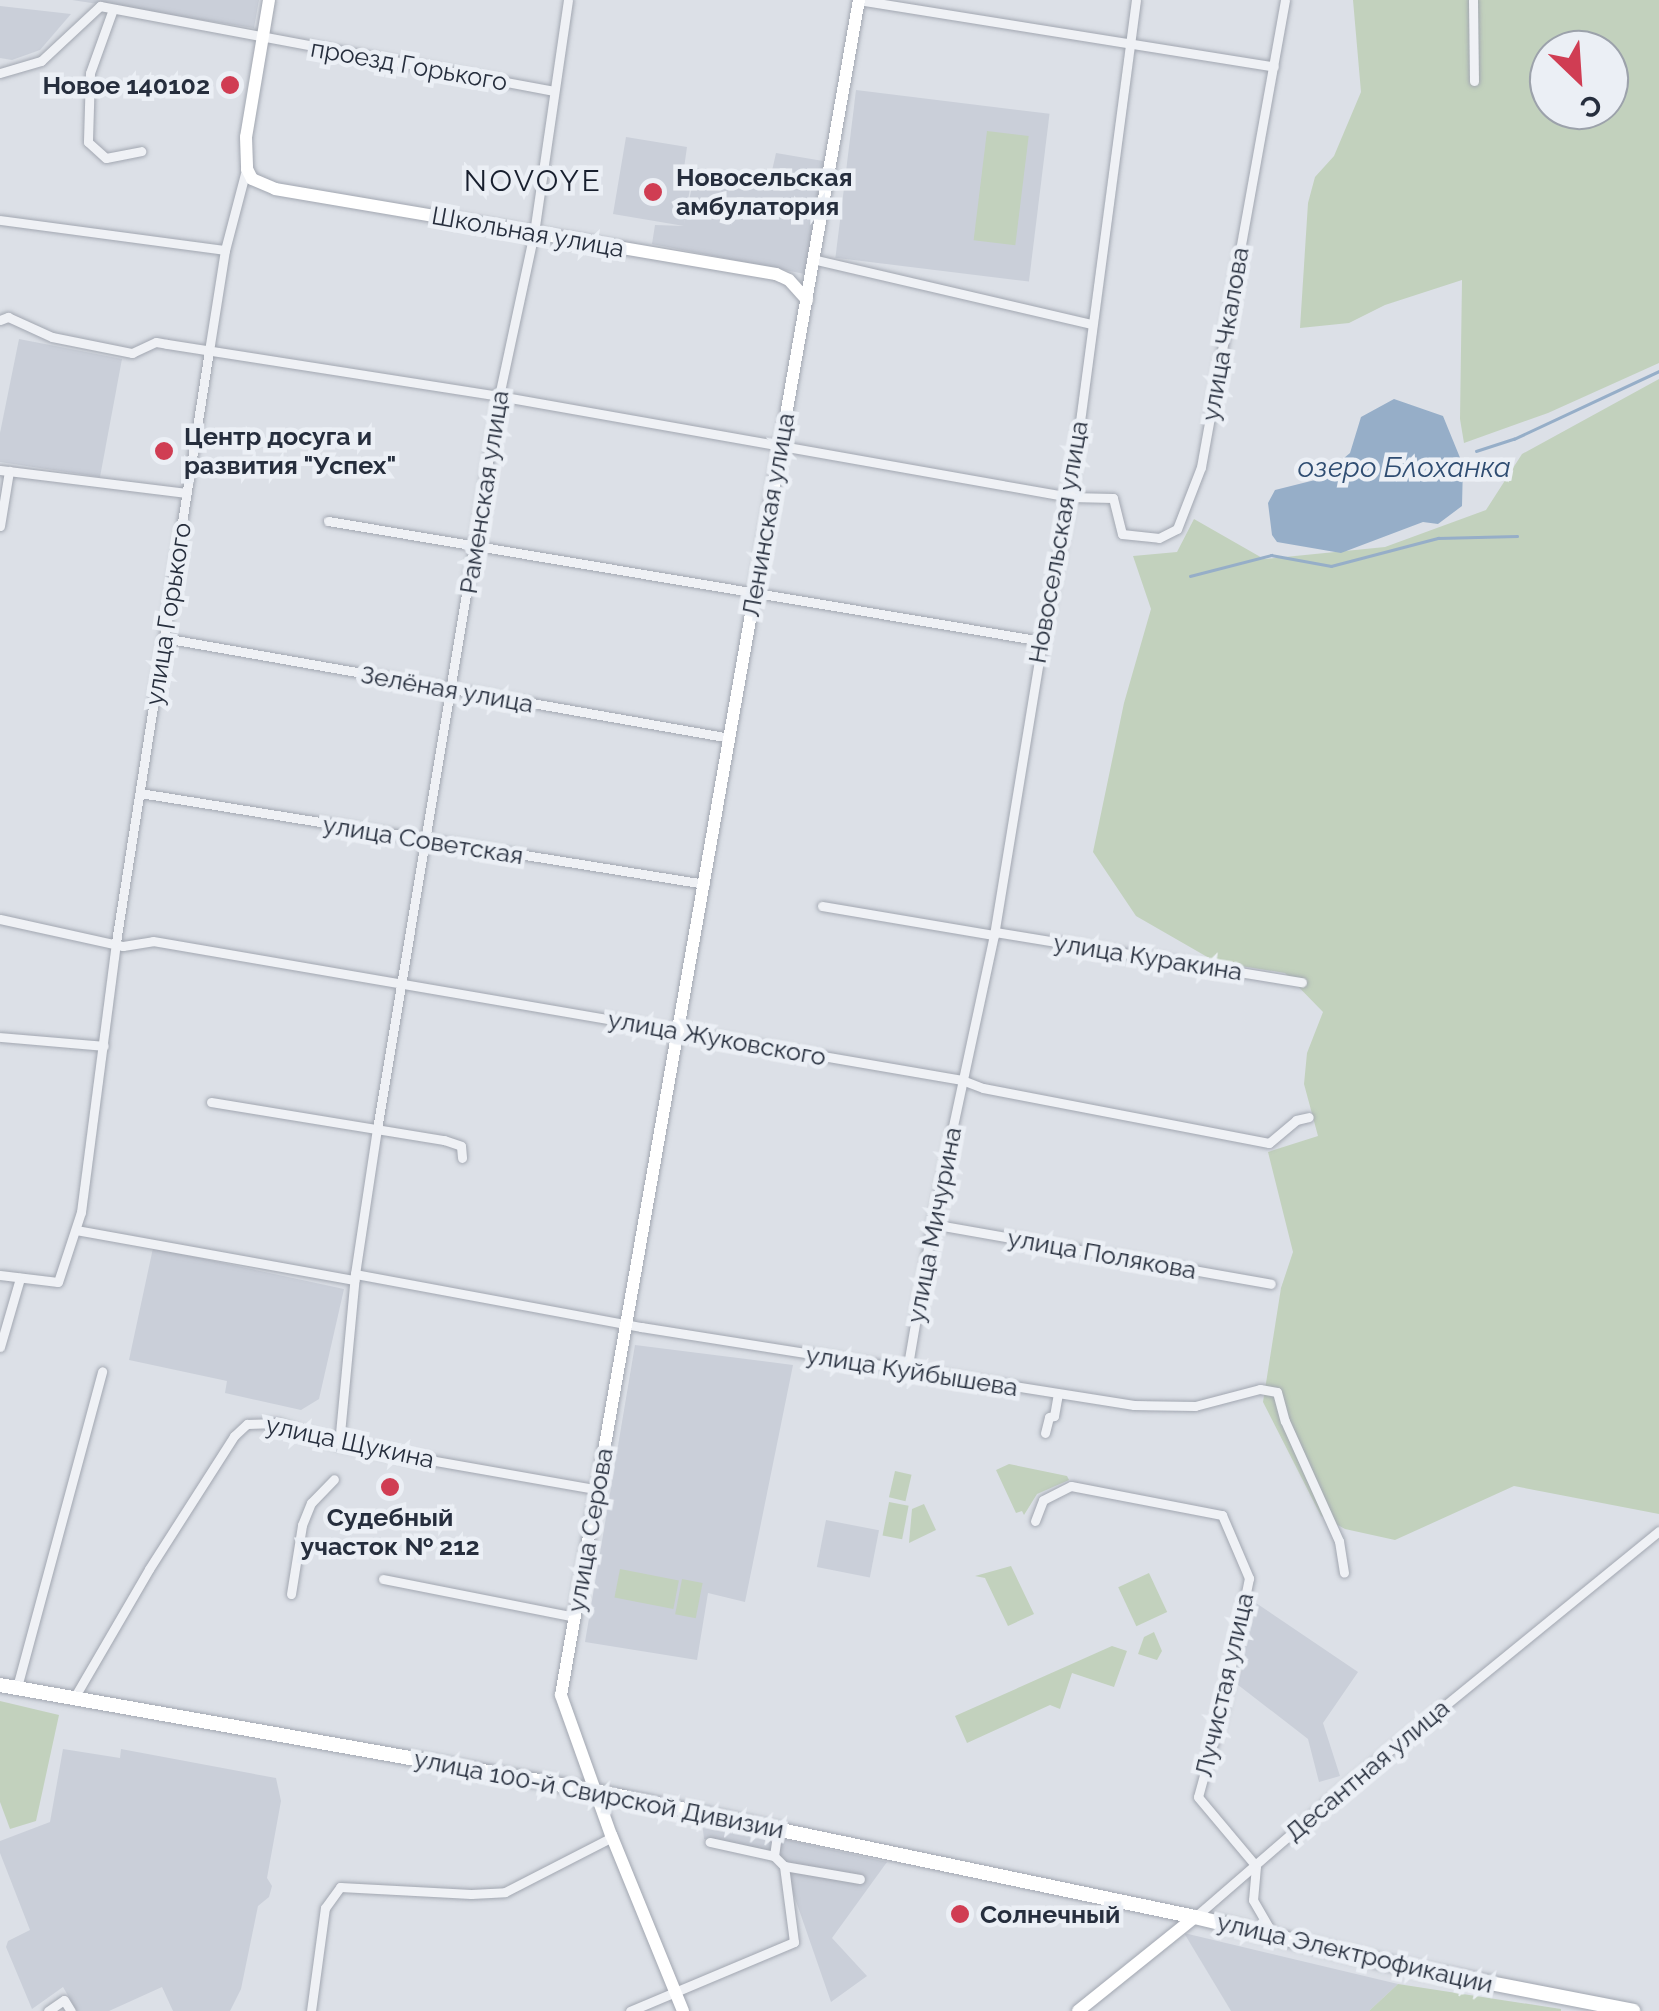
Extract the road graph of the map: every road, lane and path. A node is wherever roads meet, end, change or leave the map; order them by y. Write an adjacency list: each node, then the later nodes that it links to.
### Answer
1 (268, 0): 8 (street, улица Горького)
2 (568, 0): 13 (street, Раменская улица)
3 (859, 0): 9 (street); 19 (street, Ленинская улица)
4 (1136, 0): 9 (street, Новосельская улица)
5 (1286, 0): 10 (street, улица Чкалова)
6 (1474, 0): 12 (street)
7 (114, 9): 8 (street, проезд Горького); 11 (street); 14 (street)
8 (262, 39): 13 (street, проезд Горького); 15 (street, улица Горького)
9 (1129, 41): 10 (street); 22 (street, Новосельская улица)
10 (1274, 68): 28 (street, улица Чкалова)
11 (0, 73)
12 (1474, 81)
13 (554, 91): 17 (street, Раменская улица)
14 (141, 150)
15 (246, 169): 17 (street, Школьная улица); 18 (street, улица Горького)
16 (0, 220): 18 (street)
17 (534, 233): 20 (street, Школьная улица); 24 (street, Раменская улица)
18 (225, 250): 23 (street, улица Горького)
19 (816, 260): 20 (street, Ленинская улица); 22 (street)
20 (807, 300): 25 (street, Ленинская улица)
21 (0, 320): 23 (street)
22 (1091, 324): 28 (street, Новосельская улица)
23 (209, 351): 24 (street); 27 (street, улица Горького)
24 (499, 396): 25 (street); 31 (street, Раменская улица)
25 (779, 449): 28 (street); 32 (street, Ленинская улица)
26 (4, 471): 27 (street); 30 (street)
27 (187, 493): 33 (street, улица Горького)
28 (1070, 497): 34 (street, Новосельская улица)
29 (328, 521): 31 (street)
30 (0, 526)
31 (475, 547): 32 (street); 35 (street, Раменская улица)
32 (754, 594): 34 (street); 36 (street, Ленинская улица)
33 (164, 638): 35 (street, Зелёная улица); 37 (street, улица Горького)
34 (1042, 641): 42 (street, Новосельская улица)
35 (452, 690): 36 (street, Зелёная улица); 38 (street, Раменская улица)
36 (730, 738): 39 (street, Ленинская улица)
37 (140, 793): 38 (street, улица Советская); 43 (street, улица Горького)
38 (428, 842): 39 (street, улица Советская); 45 (street, Раменская улица)
39 (705, 884): 46 (street, Ленинская улица)
40 (822, 906): 42 (street, улица Куракина)
41 (0, 919): 43 (street, улица Жуковского)
42 (994, 933): 44 (street, улица Куракина); 49 (street, Новосельская улица)
43 (116, 942): 45 (street, улица Жуковского); 48 (street, улица Горького)
44 (1302, 982)
45 (403, 984): 46 (street, улица Жуковского); 52 (street, Раменская улица)
46 (681, 1031): 49 (street, улица Жуковского); 60 (street, улица Серова)
47 (0, 1037): 48 (street)
48 (104, 1046): 55 (street, улица Горького)
49 (962, 1080): 51 (street, улица Жуковского); 54 (street, улица Мичурина)
50 (211, 1102): 52 (street)
51 (1308, 1117)
52 (377, 1130): 53 (street); 57 (street, Раменская улица)
53 (462, 1158)
54 (932, 1224): 59 (street, улица Полякова); 62 (street, улица Мичурина)
55 (76, 1230): 57 (street); 58 (street, улица Горького)
56 (0, 1275): 58 (street)
57 (355, 1277): 60 (street, улица Куйбышева); 66 (street, Раменская улица)
58 (20, 1278): 61 (street)
59 (1272, 1284)
60 (628, 1325): 62 (street, улица Куйбышева); 68 (street, улица Серова)
61 (0, 1347)
62 (903, 1370): 64 (street, улица Куйбышева)
63 (102, 1371): 76 (street)
64 (1058, 1393): 65 (street); 71 (street, улица Куйбышева)
65 (1045, 1433)
66 (339, 1444): 68 (street, улица Щукина); 77 (street, улица Щукина)
67 (334, 1479): 73 (street)
68 (595, 1488): 74 (street, улица Серова)
69 (1035, 1521): 84 (street, Лучистая улица)
70 (1659, 1530): 84 (street, Десантная улица)
71 (1344, 1573)
72 (382, 1579): 74 (street)
73 (291, 1594)
74 (575, 1617): 78 (street, улица Серова)
75 (0, 1685): 76 (main road, улица 100-й Свирской Дивизии)
76 (17, 1687): 77 (main road, улица 100-й Свирской Дивизии)
77 (74, 1698): 78 (main road, улица 100-й Свирской Дивизии)
78 (595, 1791): 79 (main road, улица 100-й Свирской Дивизии); 80 (street, улица Серова)
79 (778, 1829): 82 (street); 86 (main road, улица 100-й Свирской Дивизии)
80 (612, 1837): 88 (street, улица Серова); 92 (street)
81 (710, 1842): 82 (street)
82 (774, 1856): 83 (street)
83 (784, 1866): 85 (street); 88 (street)
84 (1256, 1866): 86 (street, Десантная улица); 87 (street)
85 (860, 1879)
86 (1195, 1917): 87 (main road, улица Электрофикации); 95 (street, Десантная улица)
87 (1273, 1934): 89 (main road, улица Электрофикации)
88 (676, 1993): 93 (street); 94 (street, улица Серова)
89 (1611, 2009): 96 (main road, улица Электрофикации)
90 (48, 2011): 91 (street)
91 (71, 2011)
92 (311, 2011)
93 (630, 2011)
94 (683, 2011)
95 (1078, 2011)
96 (1633, 2011)

